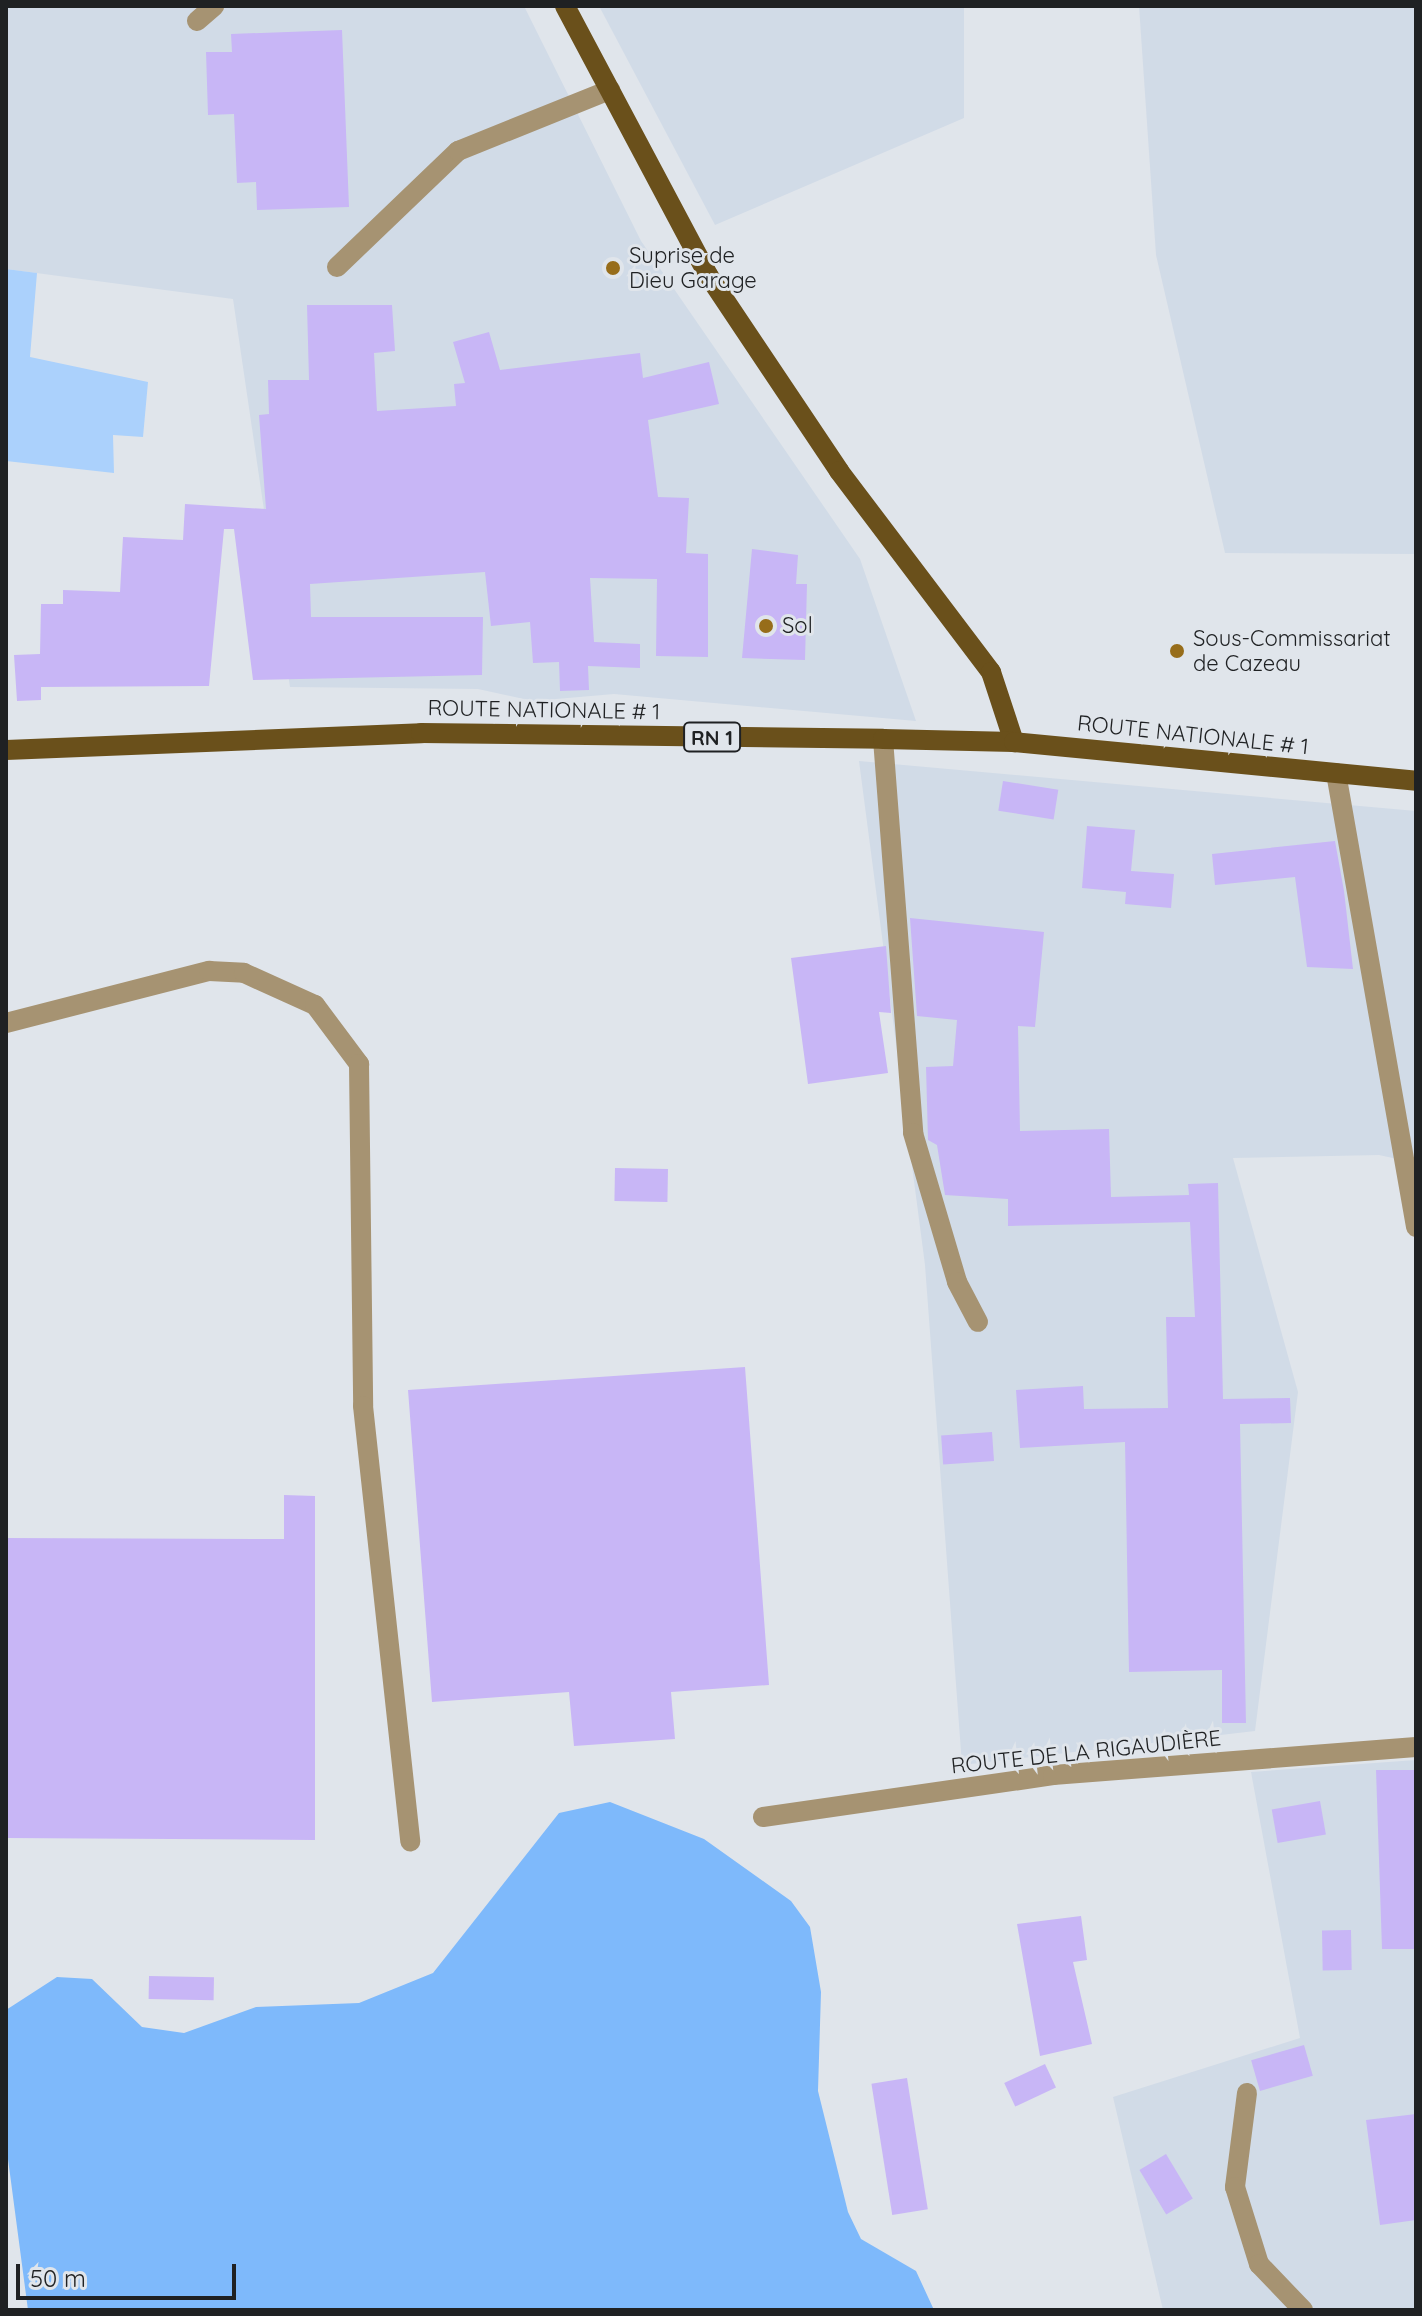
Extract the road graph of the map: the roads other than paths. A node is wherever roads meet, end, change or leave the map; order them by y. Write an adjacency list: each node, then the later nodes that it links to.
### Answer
1 (214, 6): 3 (street)
2 (565, 6): 4 (main road)
3 (197, 21)
4 (610, 90): 5 (street); 7 (main road)
5 (337, 267)
6 (883, 739): 7 (main road, ROUTE NATIONALE # 1 / RN 1); 8 (main road, ROUTE NATIONALE # 1 / RN 1); 13 (street)
7 (1014, 742): 9 (main road, ROUTE NATIONALE # 1 / RN 1)
8 (6, 750)
9 (1336, 773): 10 (main road, ROUTE NATIONALE # 1 / RN 1); 12 (street)
10 (1416, 781)
11 (6, 1023): 16 (street)
12 (1416, 1227)
13 (978, 1322)
14 (1416, 1747): 15 (street, ROUTE DE LA RIGAUDIÈRE)
15 (763, 1817)
16 (410, 1841)
17 (1247, 2093): 18 (street)
18 (1303, 2310)

